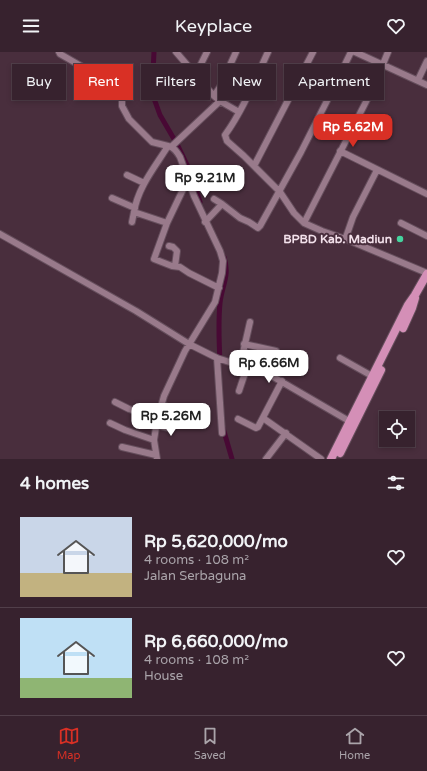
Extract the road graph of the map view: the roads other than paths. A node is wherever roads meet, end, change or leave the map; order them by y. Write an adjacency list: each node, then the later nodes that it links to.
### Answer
1 (59, 52): 22 (street)
2 (176, 52): 11 (street)
3 (207, 52): 12 (street)
4 (236, 52): 18 (street)
5 (268, 52): 21 (street)
6 (313, 52): 24 (street)
7 (351, 52): 29 (street)
8 (355, 52): 13 (street)
9 (388, 52): 13 (street)
10 (427, 62): 15 (street)
11 (187, 64)
12 (201, 64)
13 (383, 64)
14 (384, 64): 15 (street)
15 (418, 80): 16 (street)
16 (427, 85)
17 (210, 91): 18 (street)
18 (214, 96): 20 (street)
19 (365, 100): 23 (street)
20 (220, 101): 21 (street); 22 (street)
21 (239, 112): 24 (street)
22 (170, 146): 27 (street); 28 (street)
23 (340, 151): 25 (street); 38 (street)
24 (254, 166): 29 (street)
25 (377, 170): 30 (street); 42 (street)
26 (127, 175): 28 (street)
27 (188, 179): 35 (street); 37 (street)
28 (144, 183): 34 (street)
29 (280, 192): 33 (street); 38 (street)
30 (427, 194)
31 (112, 198): 34 (street)
32 (214, 199): 33 (street)
33 (222, 204): 35 (street)
34 (135, 210): 36 (street); 37 (street)
35 (207, 221): 46 (street)
36 (132, 222)
37 (167, 223): 44 (street)
38 (304, 223): 42 (street)
39 (401, 223): 41 (street)
40 (0, 234): 48 (street)
41 (427, 236)
42 (345, 240): 45 (street)
43 (169, 246): 44 (street)
44 (175, 266): 46 (street)
45 (427, 274): 51 (highway)
46 (219, 288): 48 (street)
47 (250, 322): 49 (street)
48 (190, 344): 53 (street); 60 (street)
49 (244, 344): 50 (street); 54 (street)
50 (276, 351)
51 (387, 352): 56 (highway); 74 (highway)
52 (340, 358): 56 (street)
53 (220, 360): 54 (street); 66 (street)
54 (240, 366): 55 (street)
55 (248, 367): 57 (street); 58 (street)
56 (372, 376): 63 (highway)
57 (282, 381): 61 (street); 63 (street)
58 (239, 391)
59 (115, 402): 65 (street)
60 (162, 405): 65 (street); 65 (street)
61 (263, 418): 62 (street); 67 (street)
62 (238, 419)
63 (349, 421): 73 (highway)
64 (110, 422): 68 (street)
65 (157, 422): 68 (street)
66 (222, 433)
67 (286, 433): 71 (street); 72 (street)
68 (154, 440): 70 (street)
69 (122, 447): 70 (street)
70 (157, 457)
71 (266, 459)
72 (321, 459)
73 (331, 459)
74 (337, 459)

